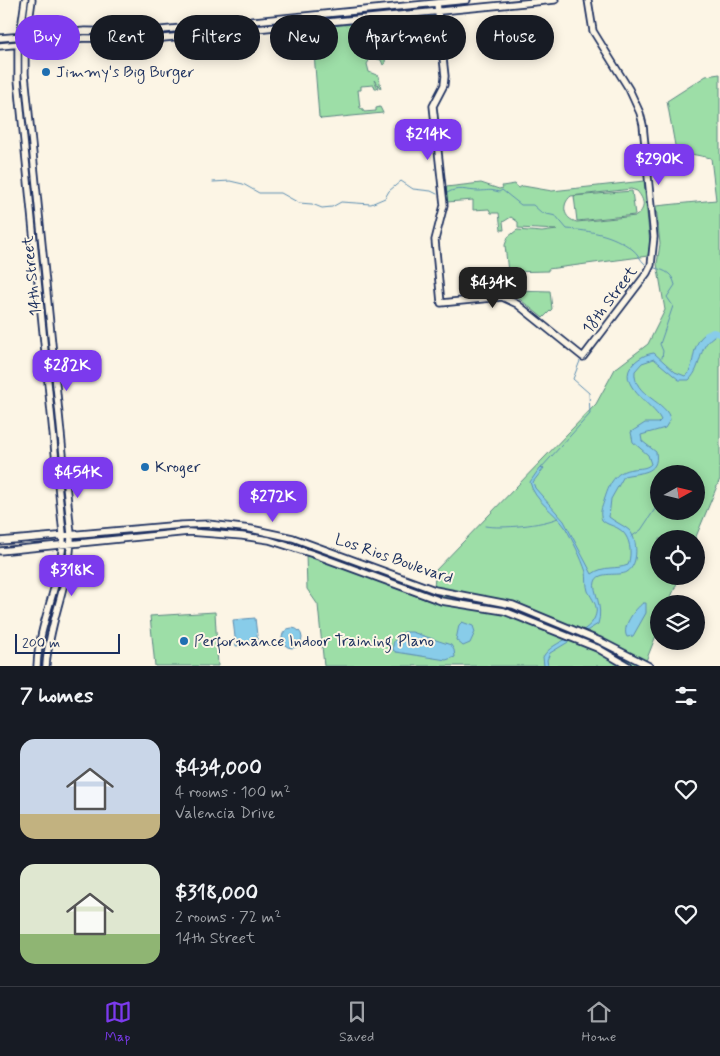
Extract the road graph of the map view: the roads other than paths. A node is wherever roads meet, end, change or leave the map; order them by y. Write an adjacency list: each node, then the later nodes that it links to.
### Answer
1 (24, 0): 8 (main road, 14th Street)
2 (32, 0): 9 (main road, 14th Street)
3 (467, 0): 6 (main road)
4 (556, 0): 7 (main road)
5 (588, 0): 7 (main road, 18th Street)
6 (437, 3): 7 (main road); 11 (main road)
7 (438, 11): 15 (main road)
8 (23, 15)
9 (31, 15)
10 (80, 31): 11 (main road)
11 (85, 31): 15 (main road)
12 (15, 37): 13 (main road)
13 (0, 38)
14 (80, 38): 15 (main road)
15 (84, 38)
16 (15, 45): 17 (main road)
17 (0, 46)
18 (18, 60): 21 (main road, 14th Street)
19 (25, 60): 20 (main road, 14th Street)
20 (31, 131): 21 (main road); 22 (main road, 14th Street)
21 (23, 132): 23 (main road, 14th Street)
22 (65, 468): 23 (main road); 28 (main road, 14th Street)
23 (56, 469): 27 (main road, 14th Street)
24 (168, 526): 25 (main road, Los Rios Boulevard); 26 (main road); 39 (main road, Los Rios Boulevard)
25 (128, 529): 28 (main road, Los Rios Boulevard); 29 (main road)
26 (167, 533): 29 (main road, Los Rios Boulevard); 38 (main road, Los Rios Boulevard)
27 (62, 534): 28 (main road, Los Rios Boulevard); 30 (main road, Los Rios Boulevard); 32 (main road, 14th Street)
28 (71, 534): 31 (main road, 14th Street)
29 (129, 537): 31 (main road, Los Rios Boulevard)
30 (0, 541)
31 (71, 542): 32 (main road, Los Rios Boulevard); 35 (main road, 14th Street)
32 (62, 543): 33 (main road, Los Rios Boulevard); 34 (main road, 14th Street)
33 (0, 551)
34 (47, 613): 35 (main road); 36 (main road, 14th Street)
35 (55, 615): 37 (main road, 14th Street)
36 (38, 666)
37 (46, 666)
38 (628, 666)
39 (649, 666)

